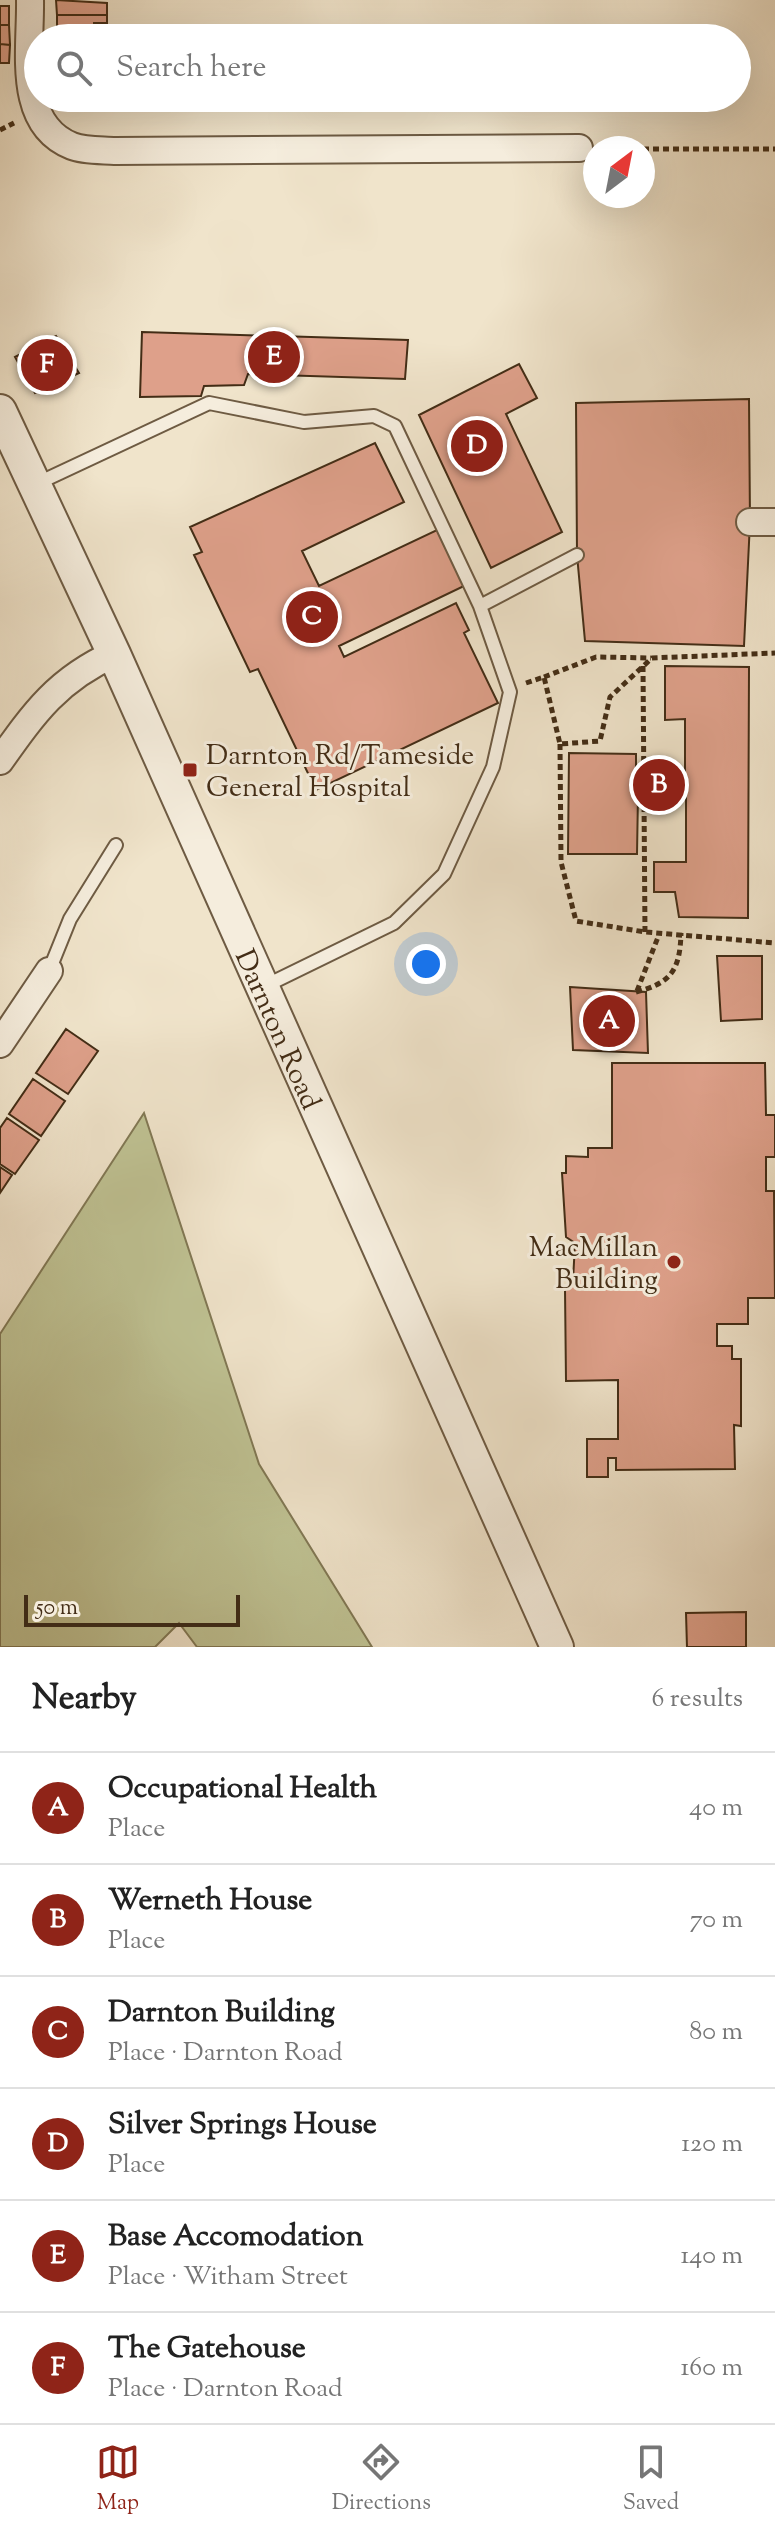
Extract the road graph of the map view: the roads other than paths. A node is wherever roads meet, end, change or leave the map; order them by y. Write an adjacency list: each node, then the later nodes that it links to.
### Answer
1 (30, 0): 2 (street)
2 (30, 24)
3 (35, 112): 4 (street)
4 (579, 148)
5 (0, 411): 6 (street, Darnton Road)
6 (35, 484): 8 (lane); 9 (street, Darnton Road)
7 (577, 555): 8 (lane)
8 (480, 606): 13 (lane)
9 (114, 654): 10 (street); 13 (street, Darnton Road)
10 (0, 761)
11 (116, 845): 12 (lane)
12 (49, 971): 14 (street)
13 (261, 988): 15 (street, Darnton Road)
14 (0, 1044)
15 (557, 1647)

